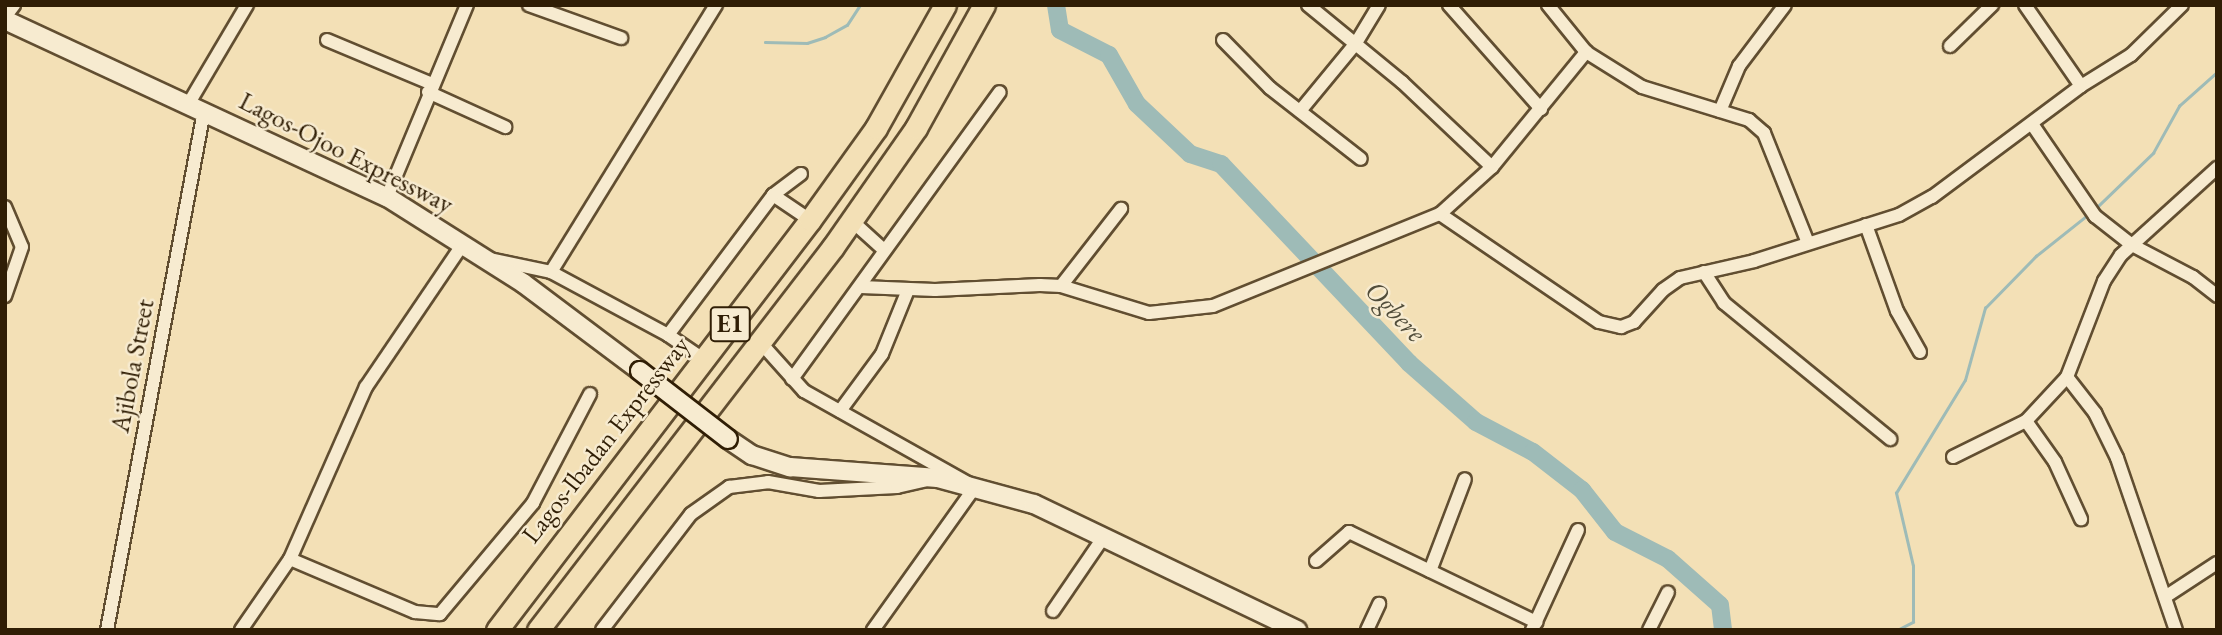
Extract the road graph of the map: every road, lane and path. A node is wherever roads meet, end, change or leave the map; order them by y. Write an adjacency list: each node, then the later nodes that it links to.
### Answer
1 (14, 5): 16 (street)
2 (247, 5): 26 (street)
3 (467, 5): 24 (street)
4 (528, 5): 17 (street)
5 (716, 5): 49 (street)
6 (945, 5): 41 (highway, Lagos-Ibadan Expressway / E1)
7 (984, 5): 42 (highway, E1)
8 (1308, 5): 20 (street)
9 (1379, 5): 20 (street)
10 (1449, 5): 27 (street)
11 (1548, 5): 22 (street)
12 (1785, 5): 29 (street)
13 (1992, 5): 21 (street)
14 (2025, 5): 23 (street)
15 (2182, 5): 23 (street)
16 (5, 19): 26 (main road, Lagos-Ojoo Expressway)
17 (621, 38)
18 (327, 40): 24 (street)
19 (1223, 40): 28 (street)
20 (1356, 43): 28 (street); 33 (street)
21 (1950, 46)
22 (1586, 52): 27 (street); 29 (street)
23 (2081, 86): 30 (street)
24 (430, 88): 31 (street); 37 (street)
25 (1000, 92): 47 (street)
26 (196, 107): 37 (main road, Lagos-Ojoo Expressway); 83 (street, Ajibola Street)
27 (1541, 109): 33 (street)
28 (1300, 111): 32 (street)
29 (1720, 111): 44 (street)
30 (2032, 124): 43 (street); 46 (street)
31 (505, 127)
32 (1362, 159)
33 (1492, 167): 40 (street)
34 (2217, 168): 46 (street)
35 (801, 174): 36 (street)
36 (773, 195): 41 (street); 56 (street)
37 (387, 197): 45 (main road, Lagos-Ojoo Expressway)
38 (5, 209): 54 (street)
39 (1121, 209): 51 (street)
40 (1440, 214): 50 (street); 51 (street)
41 (810, 220): 59 (highway, Lagos-Ibadan Expressway / E1)
42 (852, 221): 47 (street); 57 (highway, E1)
43 (1866, 225): 44 (street); 58 (street)
44 (1808, 243): 50 (street)
45 (463, 244): 48 (main road, Lagos-Ojoo Expressway); 73 (street)
46 (2132, 245): 55 (street); 60 (street)
47 (884, 250): 52 (street)
48 (485, 258): 49 (street); 67 (main road, Lagos-Ojoo Expressway, bridge)
49 (551, 272): 56 (street)
50 (1704, 272): 65 (street)
51 (1061, 286): 53 (street)
52 (861, 287): 53 (street); 61 (street)
53 (908, 290): 63 (street)
54 (5, 296)
55 (2217, 296)
56 (668, 335): 59 (street)
57 (760, 342): 61 (street); 86 (highway, E1)
58 (1920, 352)
59 (703, 359): 85 (highway, Lagos-Ibadan Expressway / E1)
60 (2067, 376): 64 (street); 78 (street)
61 (792, 379): 63 (street)
62 (590, 394): 73 (street)
63 (840, 411): 69 (street)
64 (2026, 421): 66 (street); 70 (street)
65 (1890, 439)
66 (1953, 457)
67 (938, 478): 69 (main road, Lagos-Ojoo Expressway); 87 (street)
68 (1465, 479): 76 (street)
69 (975, 487): 72 (main road, Lagos-Ojoo Expressway); 88 (street)
70 (2081, 519)
71 (1578, 530): 82 (street)
72 (1103, 538): 80 (street); 81 (main road, Lagos-Ojoo Expressway)
73 (290, 559): 84 (street)
74 (1316, 561): 76 (street)
75 (2217, 564): 78 (street)
76 (1430, 571): 82 (street)
77 (1668, 592): 91 (street)
78 (2165, 597): 92 (street)
79 (1379, 604): 90 (street)
80 (1053, 611)
81 (1268, 624): 89 (main road, Lagos-Ojoo Expressway)
82 (1534, 626)
83 (107, 630)
84 (241, 630)
85 (497, 630)
86 (538, 630)
87 (603, 630)
88 (873, 630)
89 (1297, 630)
90 (1367, 630)
91 (1649, 630)
92 (2176, 630)

